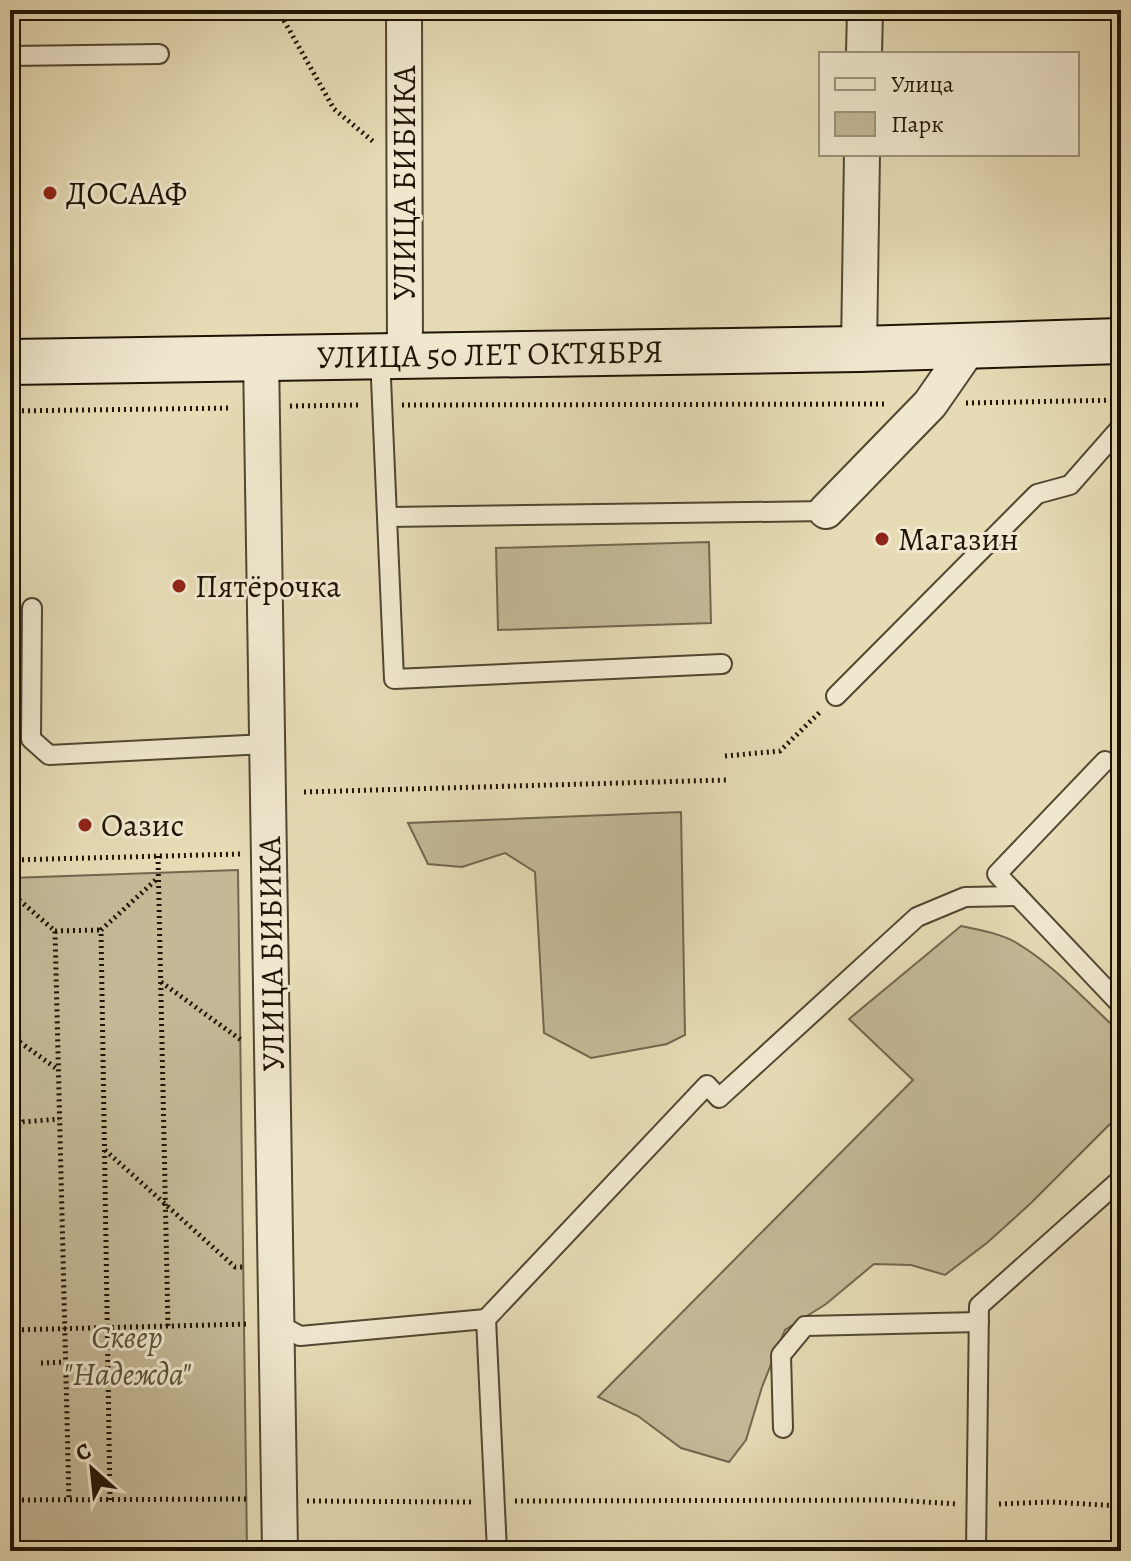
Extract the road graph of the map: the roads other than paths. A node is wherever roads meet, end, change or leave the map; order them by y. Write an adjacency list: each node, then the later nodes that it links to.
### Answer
1 (404, 10): 10 (street, УЛИЦА БИБИКА)
2 (865, 10): 3 (street)
3 (864, 52)
4 (159, 54): 5 (lane)
5 (10, 56)
6 (862, 156): 9 (street)
7 (1121, 341): 8 (main road, УЛИЦА 50 ЛЕТ ОКТЯБРЯ)
8 (971, 345): 9 (main road, УЛИЦА 50 ЛЕТ ОКТЯБРЯ); 14 (street)
9 (859, 349): 10 (main road, УЛИЦА 50 ЛЕТ ОКТЯБРЯ)
10 (392, 356): 11 (main road, УЛИЦА 50 ЛЕТ ОКТЯБРЯ); 15 (lane)
11 (261, 357): 12 (main road, УЛИЦА 50 ЛЕТ ОКТЯБРЯ); 19 (street, УЛИЦА БИБИКА)
12 (10, 362)
13 (1121, 427): 18 (lane)
14 (826, 511): 15 (lane)
15 (388, 517): 17 (lane)
16 (32, 608): 19 (lane)
17 (722, 664)
18 (836, 696)
19 (267, 744): 26 (street, УЛИЦА БИБИКА)
20 (1105, 761): 21 (lane)
21 (1018, 896): 22 (lane); 24 (lane)
22 (1121, 1005)
23 (1121, 1179): 25 (lane)
24 (486, 1319): 26 (lane); 29 (lane)
25 (979, 1322): 27 (lane); 30 (lane)
26 (276, 1323): 28 (street, УЛИЦА БИБИКА)
27 (783, 1428)
28 (280, 1551)
29 (497, 1551)
30 (976, 1551)

